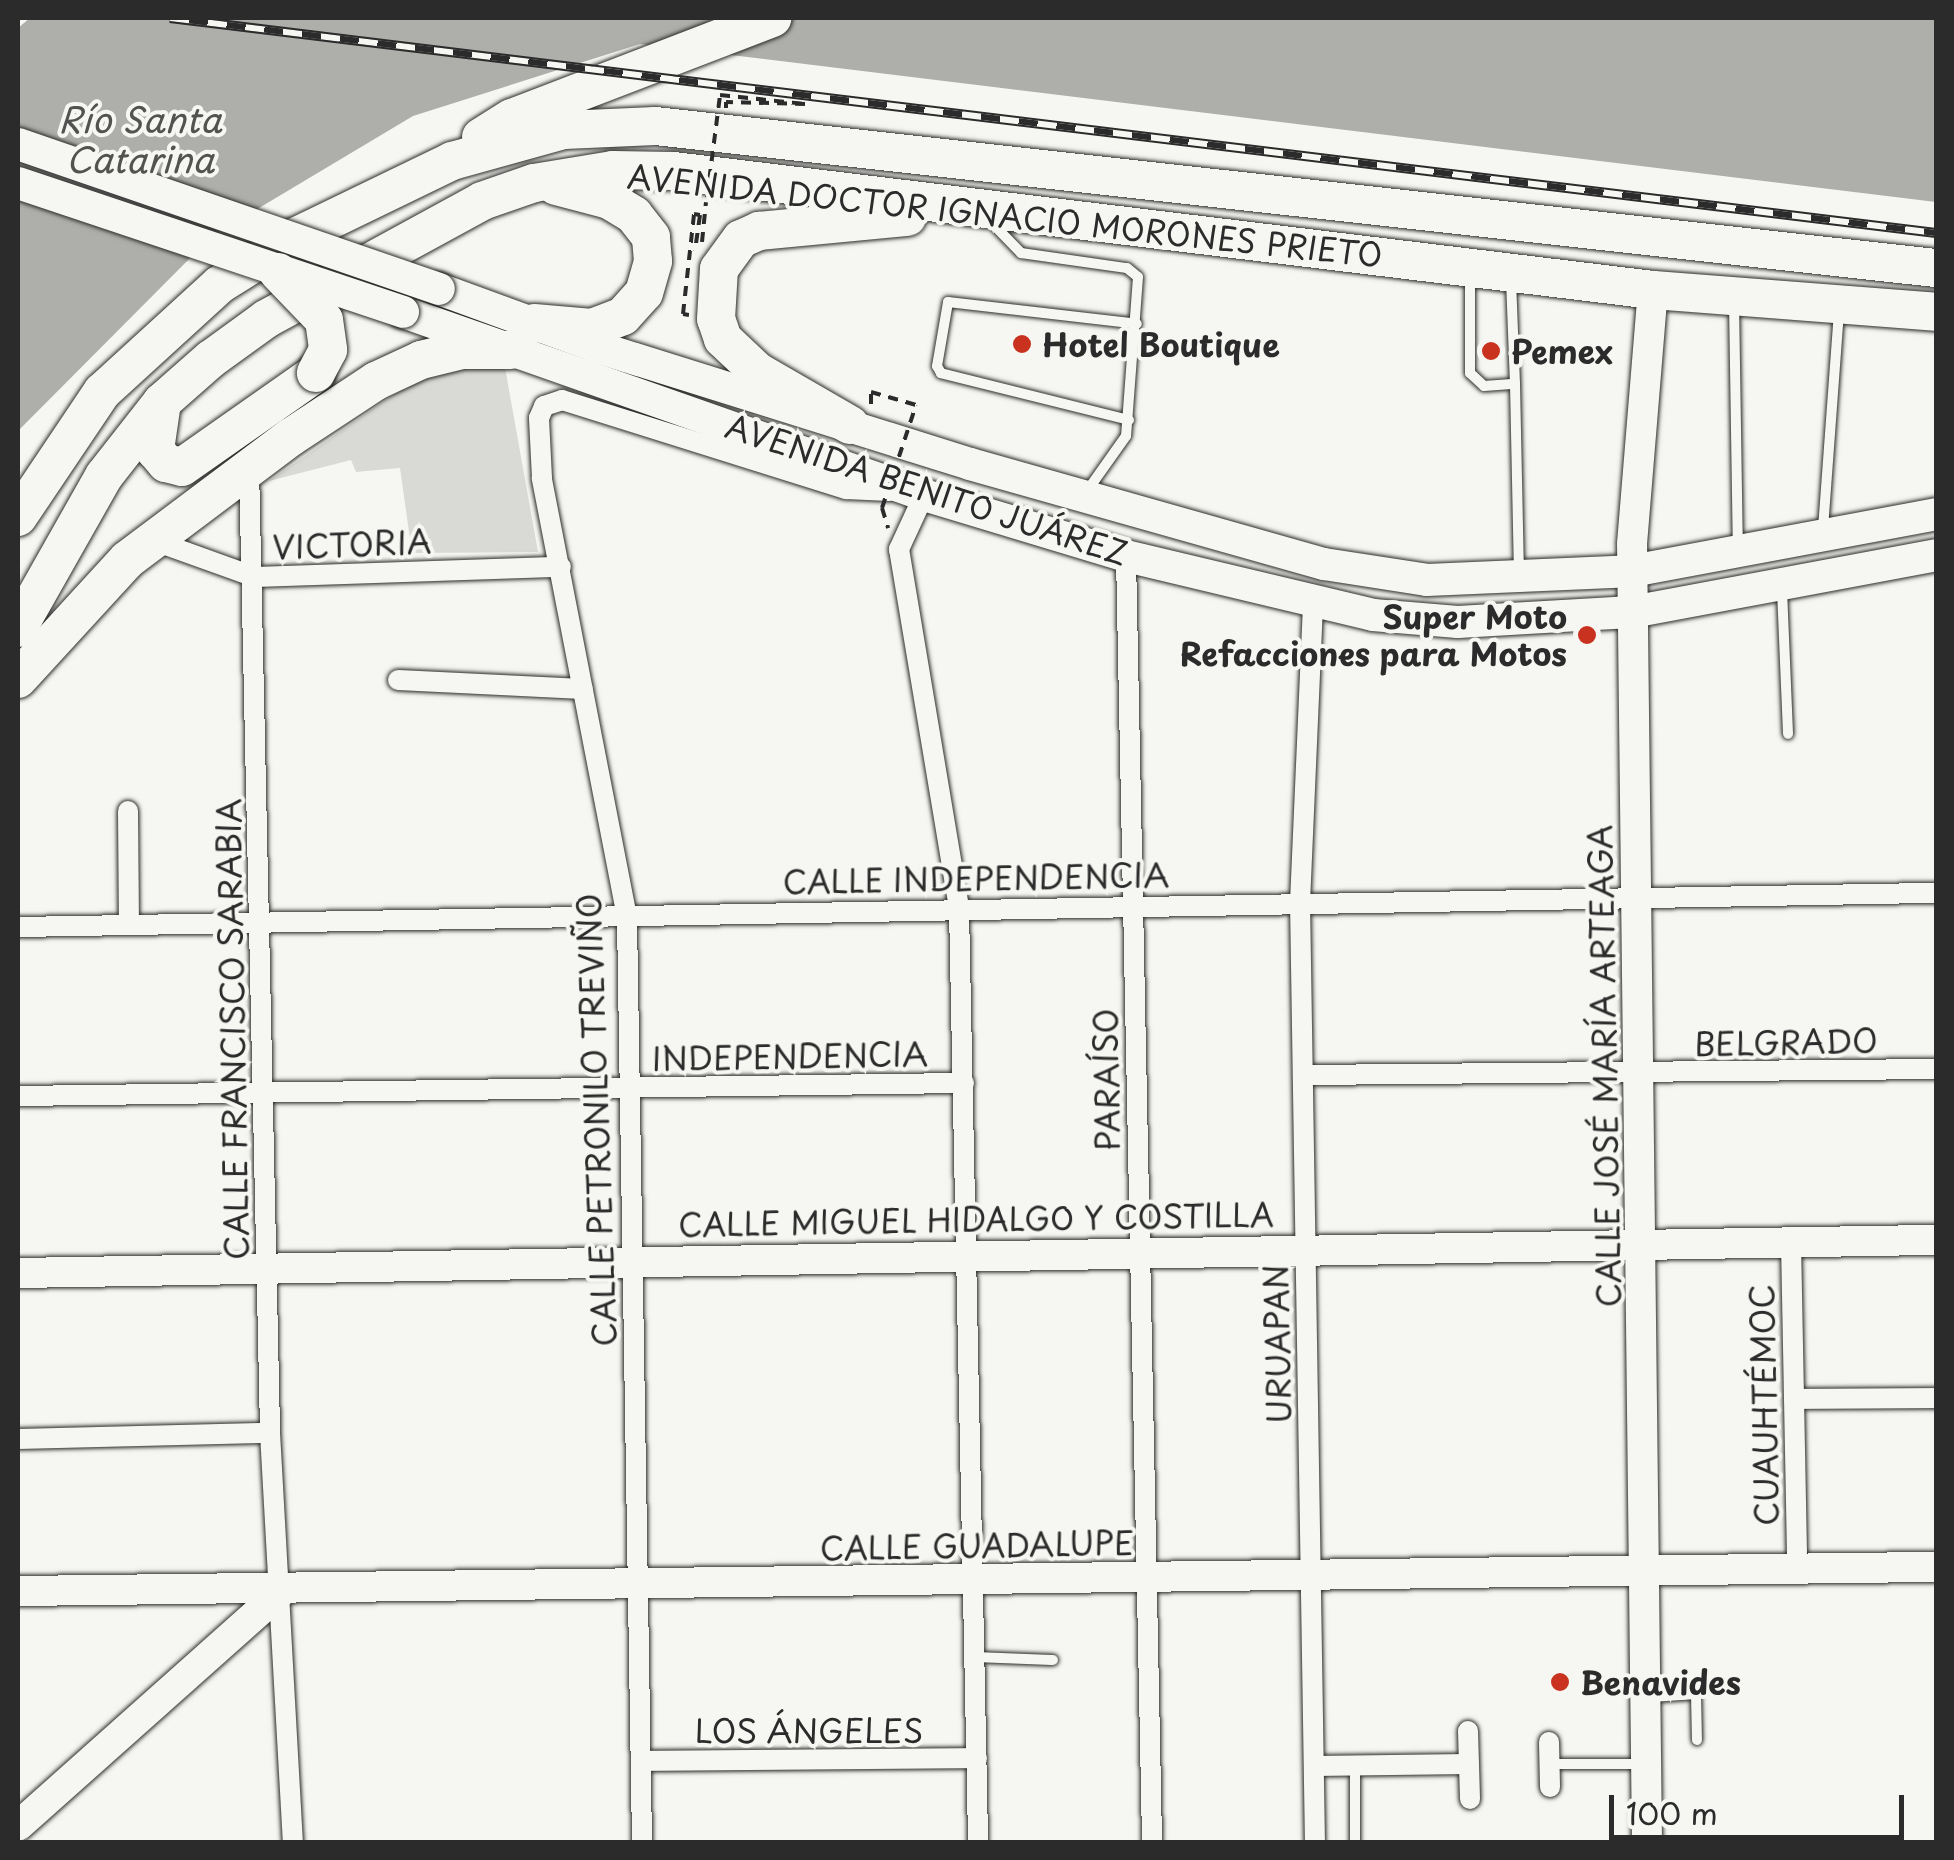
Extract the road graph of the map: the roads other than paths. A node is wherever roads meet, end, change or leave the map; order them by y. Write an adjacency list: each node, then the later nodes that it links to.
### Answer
1 (772, 18): 3 (highway)
2 (18, 144): 16 (main road, AVENIDA BENITO JUÁREZ, bridge)
3 (452, 160): 9 (highway, AVENIDA DOCTOR IGNACIO MORONES PRIETO); 26 (highway, AVENIDA DOCTOR IGNACIO MORONES PRIETO)
4 (18, 183): 8 (main road, AVENIDA BENITO JUÁREZ, bridge)
5 (534, 183): 6 (highway, AVENIDA DOCTOR IGNACIO MORONES PRIETO); 16 (highway); 18 (highway, AVENIDA DOCTOR IGNACIO MORONES PRIETO)
6 (977, 212): 7 (highway, AVENIDA DOCTOR IGNACIO MORONES PRIETO); 15 (lane); 20 (highway)
7 (1470, 268): 10 (highway, AVENIDA DOCTOR IGNACIO MORONES PRIETO); 17 (lane)
8 (278, 272): 16 (main road, AVENIDA BENITO JUÁREZ, bridge); 18 (highway, bridge)
9 (1936, 272): 12 (highway)
10 (1510, 274): 11 (highway, AVENIDA DOCTOR IGNACIO MORONES PRIETO); 17 (lane)
11 (1652, 290): 12 (highway, AVENIDA DOCTOR IGNACIO MORONES PRIETO); 33 (street, CALLE JOSÉ MARÍA ARTEAGA)
12 (1734, 298): 13 (highway, AVENIDA DOCTOR IGNACIO MORONES PRIETO); 29 (lane)
13 (1840, 307): 14 (highway, AVENIDA DOCTOR IGNACIO MORONES PRIETO); 27 (lane)
14 (1936, 312)
15 (1137, 324): 19 (lane); 19 (lane)
16 (522, 337): 20 (main road, AVENIDA BENITO JUÁREZ); 22 (highway); 24 (main road, AVENIDA BENITO JUÁREZ)
17 (1515, 384): 35 (lane)
18 (162, 402): 39 (highway, AVENIDA DOCTOR IGNACIO MORONES PRIETO)
19 (1128, 420): 23 (lane)
20 (850, 426): 21 (main road, AVENIDA BENITO JUÁREZ)
21 (970, 464): 23 (main road, AVENIDA BENITO JUÁREZ); 24 (main road)
22 (249, 467): 28 (highway); 34 (street, CALLE FRANCISCO SARABIA)
23 (1084, 496): 35 (main road, AVENIDA BENITO JUÁREZ)
24 (903, 497): 31 (main road, AVENIDA BENITO JUÁREZ); 32 (street, CALLE PETRONILO TREVIÑO); 49 (street)
25 (1936, 514): 27 (main road, AVENIDA BENITO JUÁREZ)
26 (18, 517)
27 (1823, 534): 29 (main road, AVENIDA BENITO JUÁREZ)
28 (152, 540): 34 (street, VICTORIA); 40 (highway)
29 (1738, 551): 33 (main road, AVENIDA BENITO JUÁREZ)
30 (1936, 555): 36 (main road, AVENIDA BENITO JUÁREZ)
31 (1126, 556): 37 (main road, AVENIDA BENITO JUÁREZ); 48 (street, PARAÍSO)
32 (560, 567): 34 (street, VICTORIA); 42 (street, CALLE PETRONILO TREVIÑO)
33 (1632, 571): 35 (main road, AVENIDA BENITO JUÁREZ); 38 (street, CALLE JOSÉ MARÍA ARTEAGA)
34 (255, 577): 52 (street, CALLE FRANCISCO SARABIA)
35 (1520, 580)
36 (1781, 584): 38 (main road, AVENIDA BENITO JUÁREZ); 43 (lane)
37 (1313, 605): 38 (main road, AVENIDA BENITO JUÁREZ); 47 (street, URUAPAN)
38 (1632, 612): 46 (street, CALLE JOSÉ MARÍA ARTEAGA)
39 (18, 628)
40 (18, 678)
41 (398, 680): 42 (street)
42 (583, 689): 50 (street, CALLE PETRONILO TREVIÑO)
43 (1788, 734)
44 (128, 811): 51 (street)
45 (1936, 892): 46 (street, CALLE INDEPENDENCIA)
46 (1636, 895): 47 (street, CALLE INDEPENDENCIA); 55 (street, CALLE JOSÉ MARÍA ARTEAGA)
47 (1300, 901): 48 (street, CALLE INDEPENDENCIA); 56 (street, URUAPAN)
48 (1133, 904): 49 (street, CALLE INDEPENDENCIA); 65 (street, PARAÍSO)
49 (959, 908): 50 (street, CALLE INDEPENDENCIA); 57 (street)
50 (627, 917): 52 (street, CALLE INDEPENDENCIA); 58 (street, CALLE PETRONILO TREVIÑO)
51 (129, 922): 52 (street, CALLE INDEPENDENCIA); 53 (street, CALLE INDEPENDENCIA)
52 (260, 922): 59 (street, CALLE FRANCISCO SARABIA)
53 (18, 927)
54 (1936, 1070): 55 (street, BELGRADO)
55 (1637, 1074): 56 (street, BELGRADO); 63 (street, CALLE JOSÉ MARÍA ARTEAGA)
56 (1303, 1075): 64 (street, URUAPAN)
57 (964, 1084): 58 (street, INDEPENDENCIA); 66 (street)
58 (628, 1089): 59 (street, INDEPENDENCIA); 67 (street, CALLE PETRONILO TREVIÑO)
59 (262, 1093): 60 (street, INDEPENDENCIA); 68 (street, CALLE FRANCISCO SARABIA)
60 (18, 1096)
61 (1936, 1240): 62 (street, CALLE MIGUEL HIDALGO Y COSTILLA)
62 (1791, 1242): 63 (street, CALLE MIGUEL HIDALGO Y COSTILLA); 71 (street, CUAUHTÉMOC)
63 (1642, 1244): 64 (street, CALLE MIGUEL HIDALGO Y COSTILLA); 75 (street, CALLE JOSÉ MARÍA ARTEAGA)
64 (1306, 1249): 65 (street, CALLE MIGUEL HIDALGO Y COSTILLA); 77 (street, URUAPAN)
65 (1139, 1251): 66 (street, CALLE MIGUEL HIDALGO Y COSTILLA); 78 (street, PARAÍSO)
66 (966, 1254): 67 (street, CALLE MIGUEL HIDALGO Y COSTILLA); 79 (street)
67 (629, 1258): 68 (street, CALLE MIGUEL HIDALGO Y COSTILLA); 80 (street, CALLE PETRONILO TREVIÑO)
68 (266, 1264): 69 (street, CALLE MIGUEL HIDALGO Y COSTILLA); 72 (street, CALLE FRANCISCO SARABIA)
69 (18, 1273)
70 (1936, 1398): 71 (street)
71 (1794, 1400): 76 (street, CUAUHTÉMOC)
72 (270, 1433): 73 (street); 82 (street, CALLE FRANCISCO SARABIA)
73 (18, 1439)
74 (1936, 1566): 76 (street, CALLE GUADALUPE)
75 (1642, 1567): 76 (street, CALLE GUADALUPE); 77 (street, CALLE GUADALUPE); 85 (street, CALLE JOSÉ MARÍA ARTEAGA)
76 (1796, 1568)
77 (1309, 1575): 78 (street, CALLE GUADALUPE); 95 (street, URUAPAN)
78 (1145, 1578): 79 (street, CALLE GUADALUPE); 102 (street, PARAÍSO)
79 (973, 1579): 80 (street, CALLE GUADALUPE); 83 (street)
80 (640, 1584): 82 (street, CALLE GUADALUPE); 90 (street, CALLE PETRONILO TREVIÑO)
81 (18, 1591): 82 (street, CALLE GUADALUPE)
82 (282, 1591): 98 (street); 99 (street, CALLE FRANCISCO SARABIA)
83 (974, 1657): 84 (lane); 89 (street)
84 (1053, 1660)
85 (1645, 1698): 87 (lane); 93 (street, CALLE JOSÉ MARÍA ARTEAGA)
86 (1468, 1731): 91 (street)
87 (1698, 1740)
88 (1549, 1742): 92 (street)
89 (976, 1758): 90 (street, LOS ÁNGELES); 101 (street)
90 (642, 1761): 100 (street, CALLE PETRONILO TREVIÑO)
91 (1469, 1764): 94 (street); 97 (street)
92 (1549, 1764): 93 (lane); 96 (street)
93 (1646, 1764): 105 (street, CALLE JOSÉ MARÍA ARTEAGA)
94 (1355, 1765): 95 (street); 104 (lane)
95 (1314, 1766): 103 (street, URUAPAN)
96 (1550, 1787)
97 (1470, 1799)
98 (18, 1826)
99 (293, 1842)
100 (642, 1842)
101 (978, 1842)
102 (1152, 1842)
103 (1315, 1842)
104 (1355, 1842)
105 (1647, 1842)

